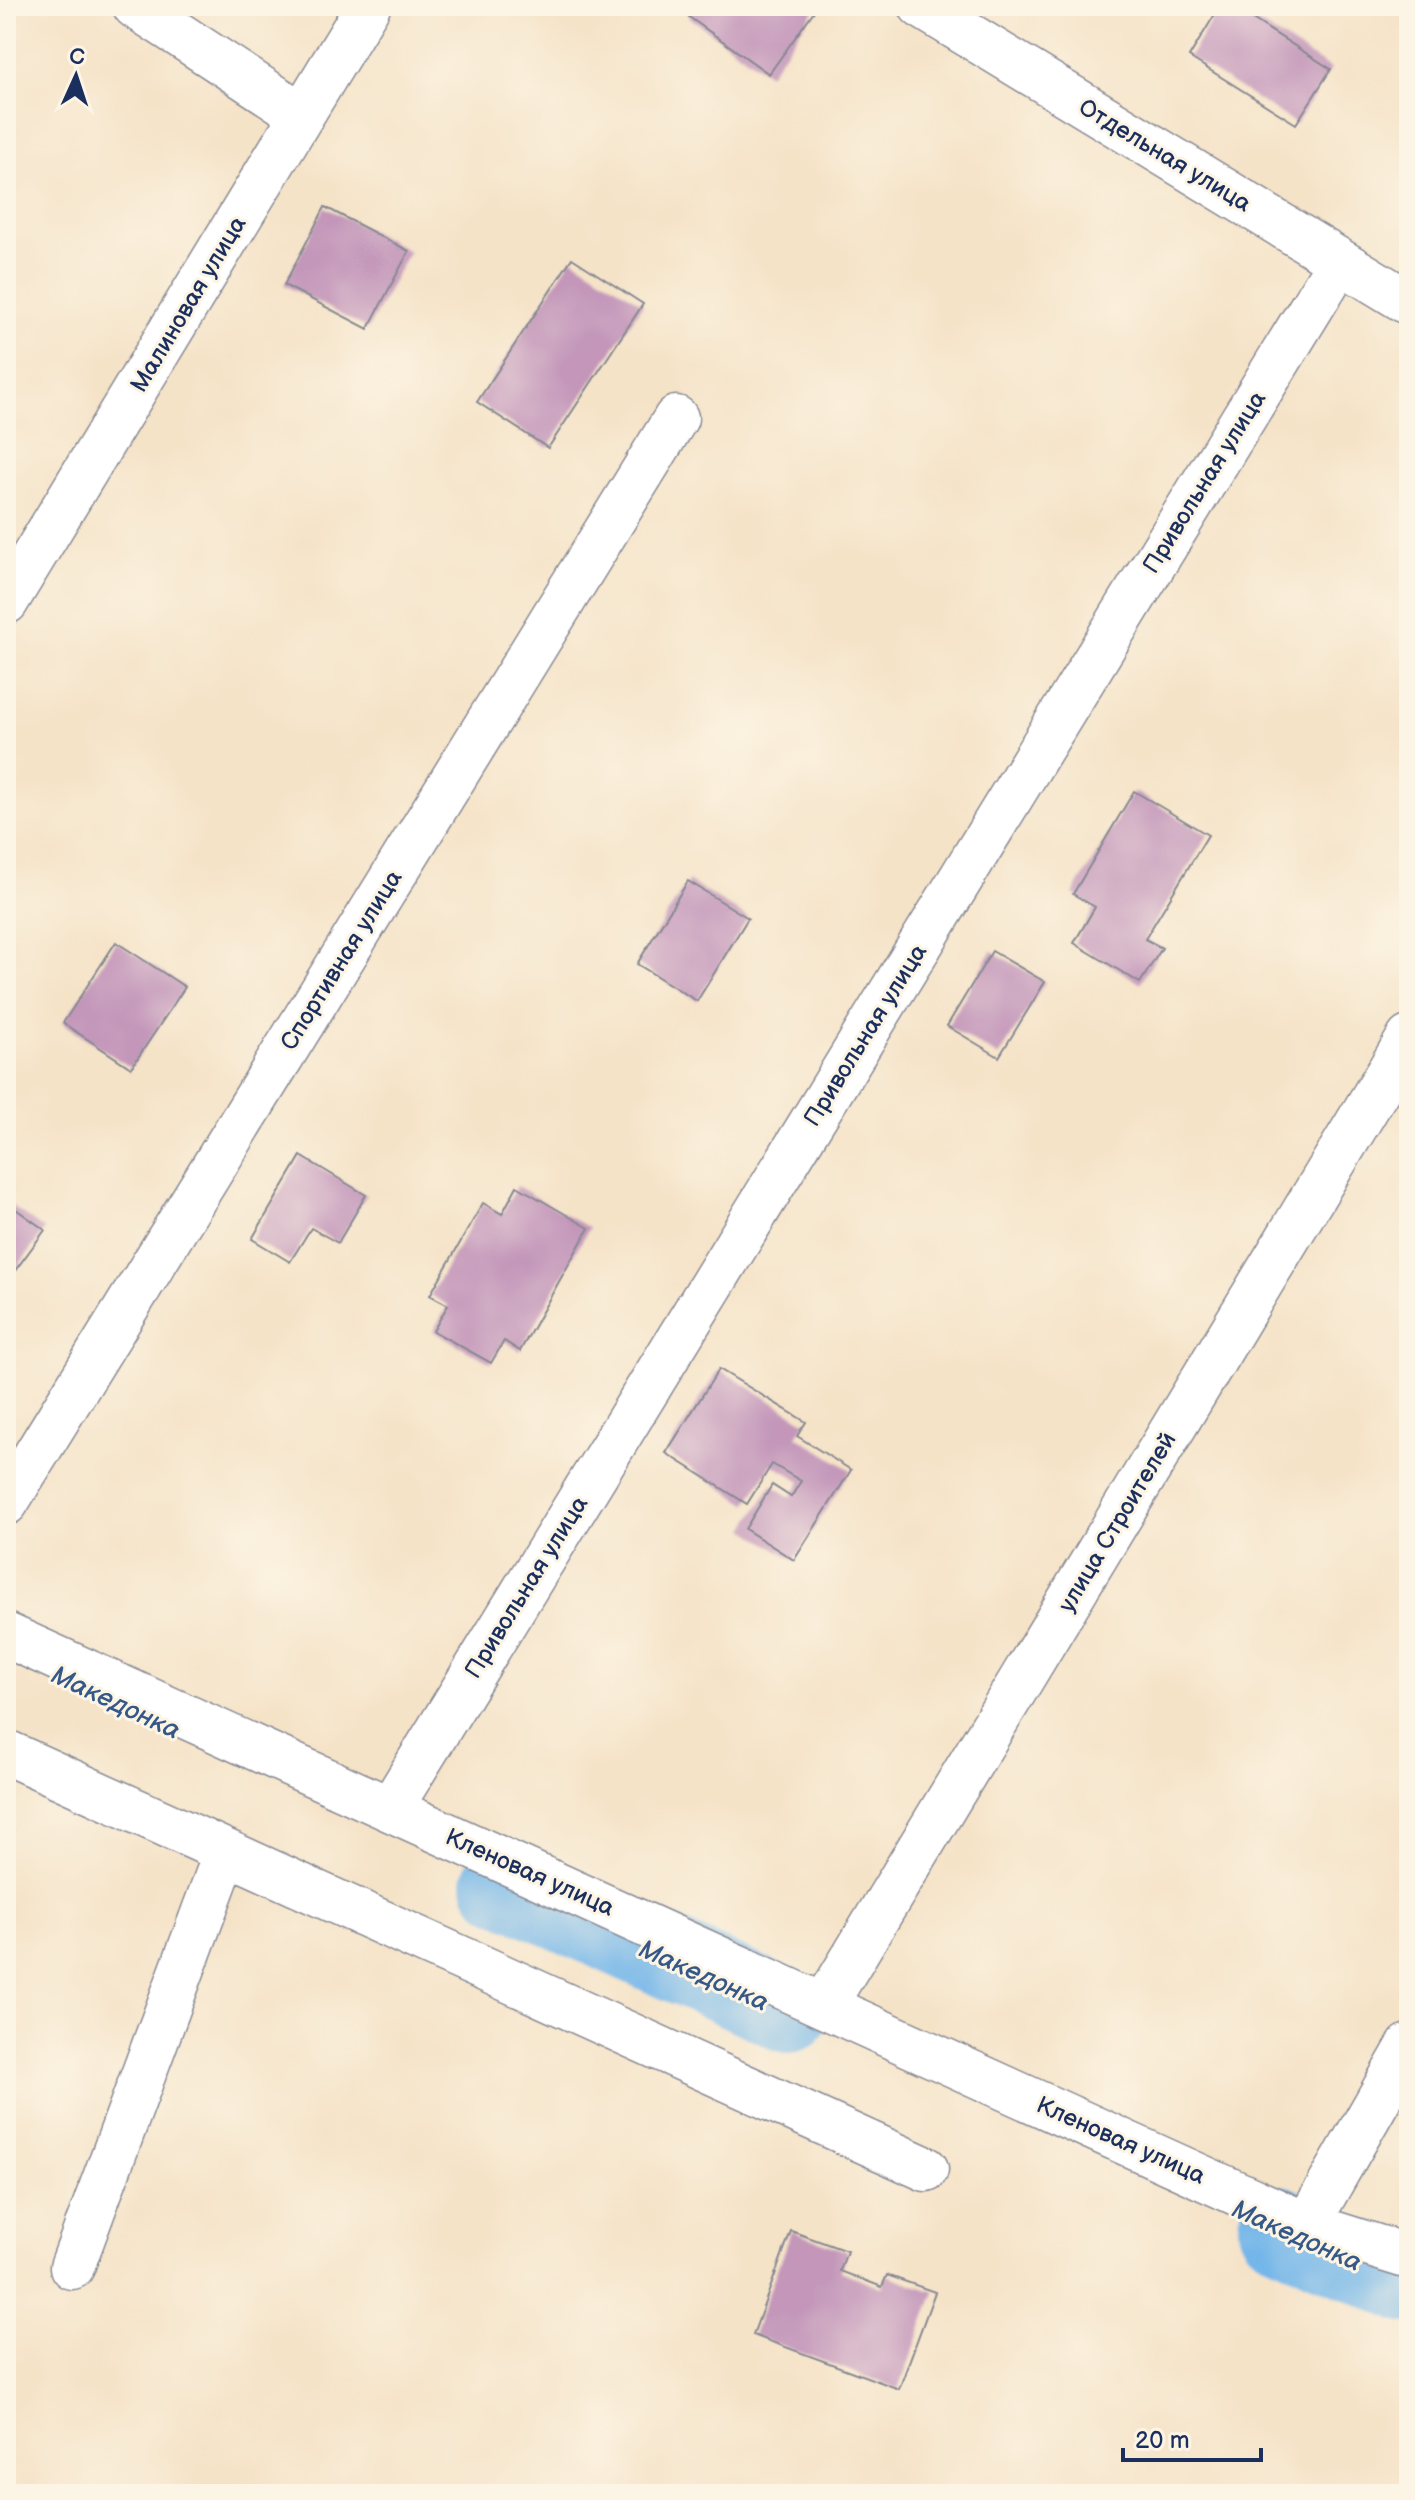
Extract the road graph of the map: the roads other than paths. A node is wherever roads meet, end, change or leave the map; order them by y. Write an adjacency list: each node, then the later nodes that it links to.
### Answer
1 (135, 6): 4 (street)
2 (368, 6): 4 (street, Малиновая улица)
3 (921, 6): 5 (street, Отдельная улица)
4 (302, 115): 8 (street, Малиновая улица)
5 (1340, 261): 6 (street, Отдельная улица); 13 (street, Привольная улица)
6 (1409, 303)
7 (676, 418): 10 (street, Спортивная улица)
8 (6, 602)
9 (1409, 1038): 15 (street, улица Строителей)
10 (6, 1503)
11 (6, 1635): 13 (street, Кленовая улица)
12 (6, 1752): 14 (street)
13 (390, 1809): 15 (street, Кленовая улица)
14 (226, 1852): 17 (street); 20 (street)
15 (824, 2006): 18 (street, Кленовая улица)
16 (1409, 2046): 18 (street)
17 (926, 2169)
18 (1307, 2225): 19 (street, Кленовая улица)
19 (1409, 2257)
20 (72, 2267)

